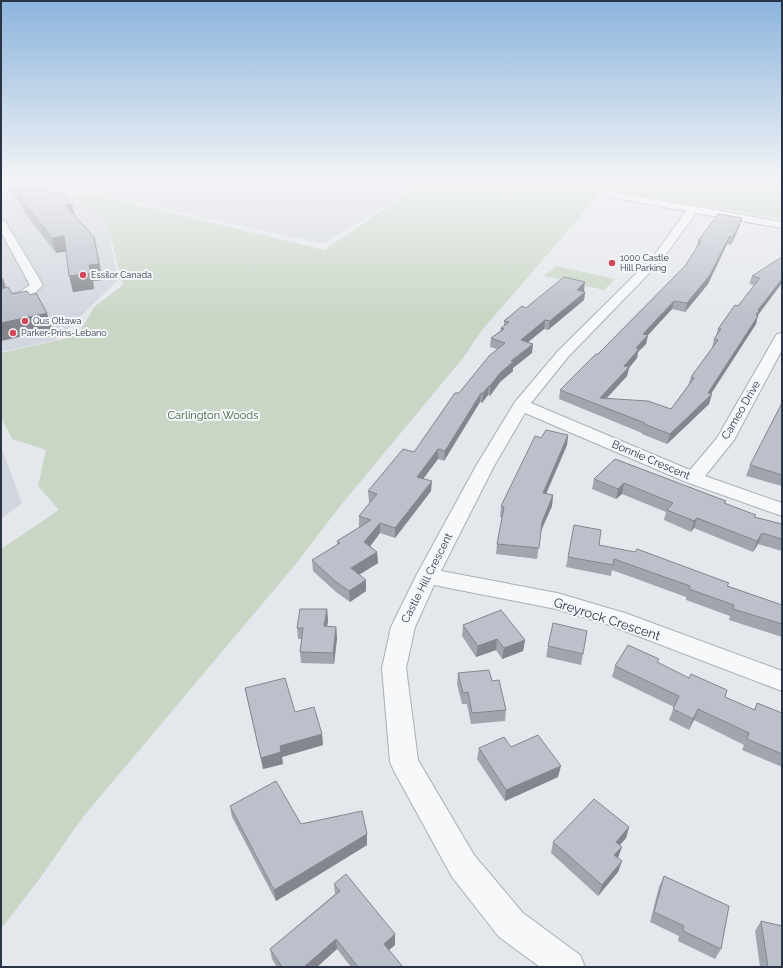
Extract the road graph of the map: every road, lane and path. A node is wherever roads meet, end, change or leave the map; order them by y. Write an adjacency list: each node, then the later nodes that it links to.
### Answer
1 (2, 225): 3 (street)
2 (681, 225): 5 (street, Castle Hill Crescent)
3 (1, 301)
4 (782, 337): 6 (street, Cameo Drive)
5 (521, 405): 6 (street, Bonnie Crescent); 8 (street, Castle Hill Crescent)
6 (693, 478): 7 (street, Bonnie Crescent)
7 (782, 510)
8 (427, 576): 9 (street, Greyrock Crescent); 10 (street, Castle Hill Crescent)
9 (782, 681)
10 (568, 967)

